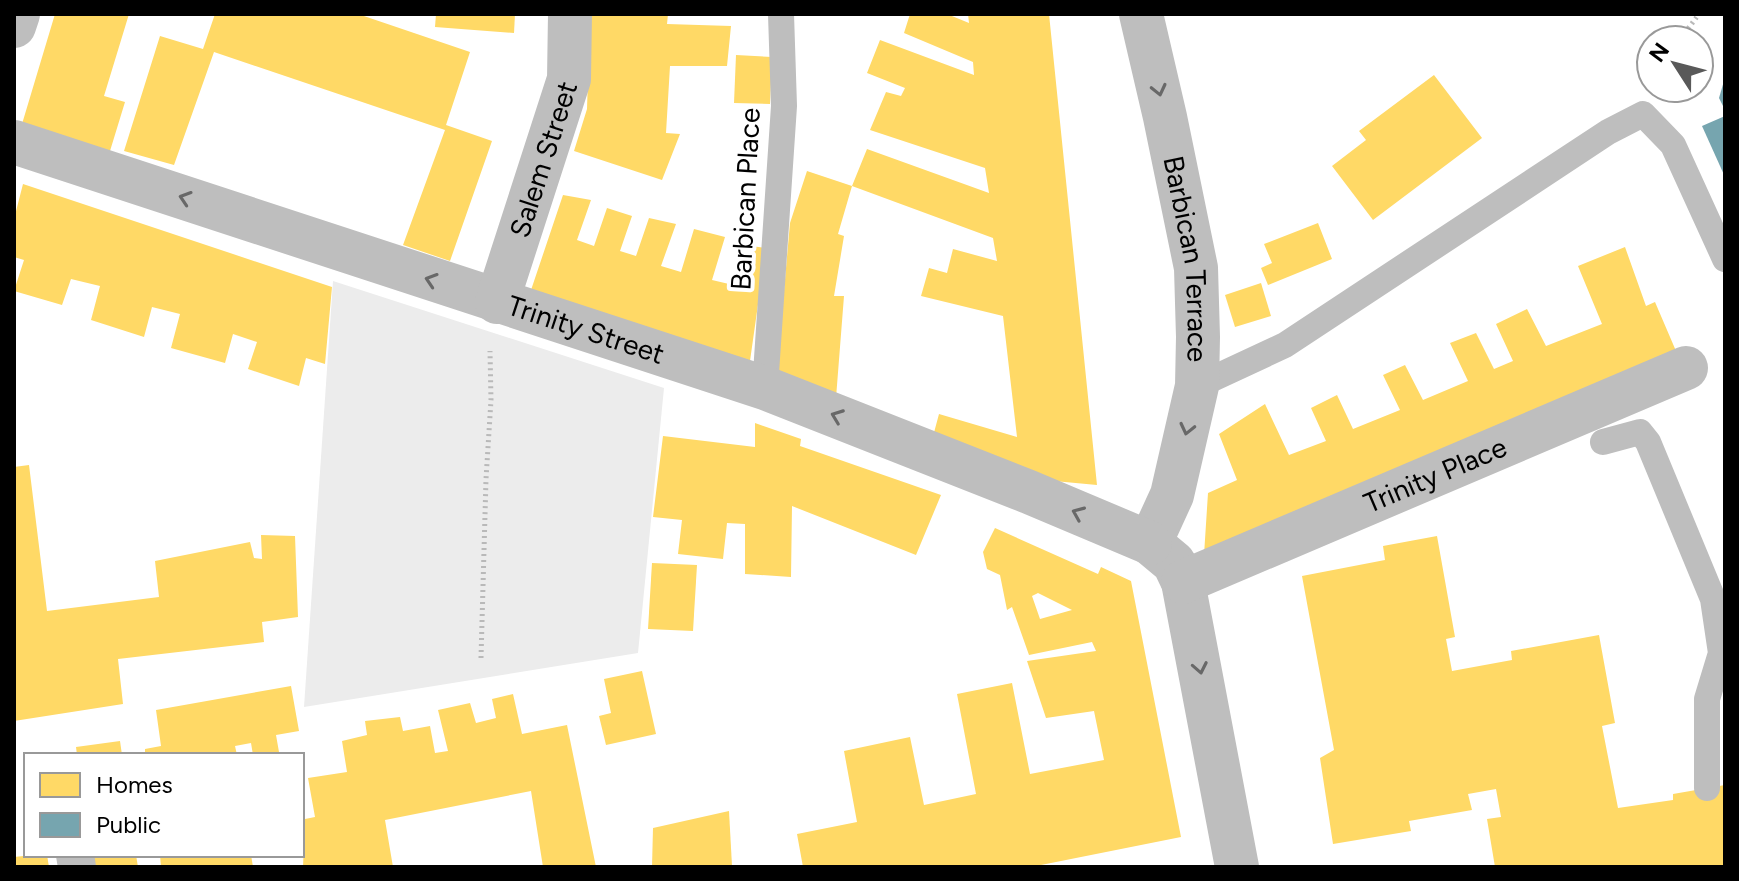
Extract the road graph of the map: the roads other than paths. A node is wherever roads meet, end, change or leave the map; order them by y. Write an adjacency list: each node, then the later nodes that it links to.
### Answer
1 (18, 14): 5 (street)
2 (570, 14): 8 (street, Salem Street)
3 (781, 14): 11 (lane, Barbican Place)
4 (1141, 14): 10 (street, Barbican Terrace, one-way to 10)
5 (14, 26)
6 (14, 142): 8 (street, Trinity Street, one-way to 6)
7 (1725, 259): 10 (lane)
8 (497, 302): 11 (street, Trinity Street)
9 (1686, 368): 14 (street, Trinity Place)
10 (1197, 386): 13 (street, Barbican Terrace, one-way to 13)
11 (765, 388): 13 (street, Trinity Street, one-way to 11)
12 (1603, 442): 15 (lane)
13 (1150, 543): 14 (street)
14 (1183, 582): 17 (street, one-way to 17)
15 (1723, 653): 16 (lane)
16 (1707, 788)
17 (1237, 867)

